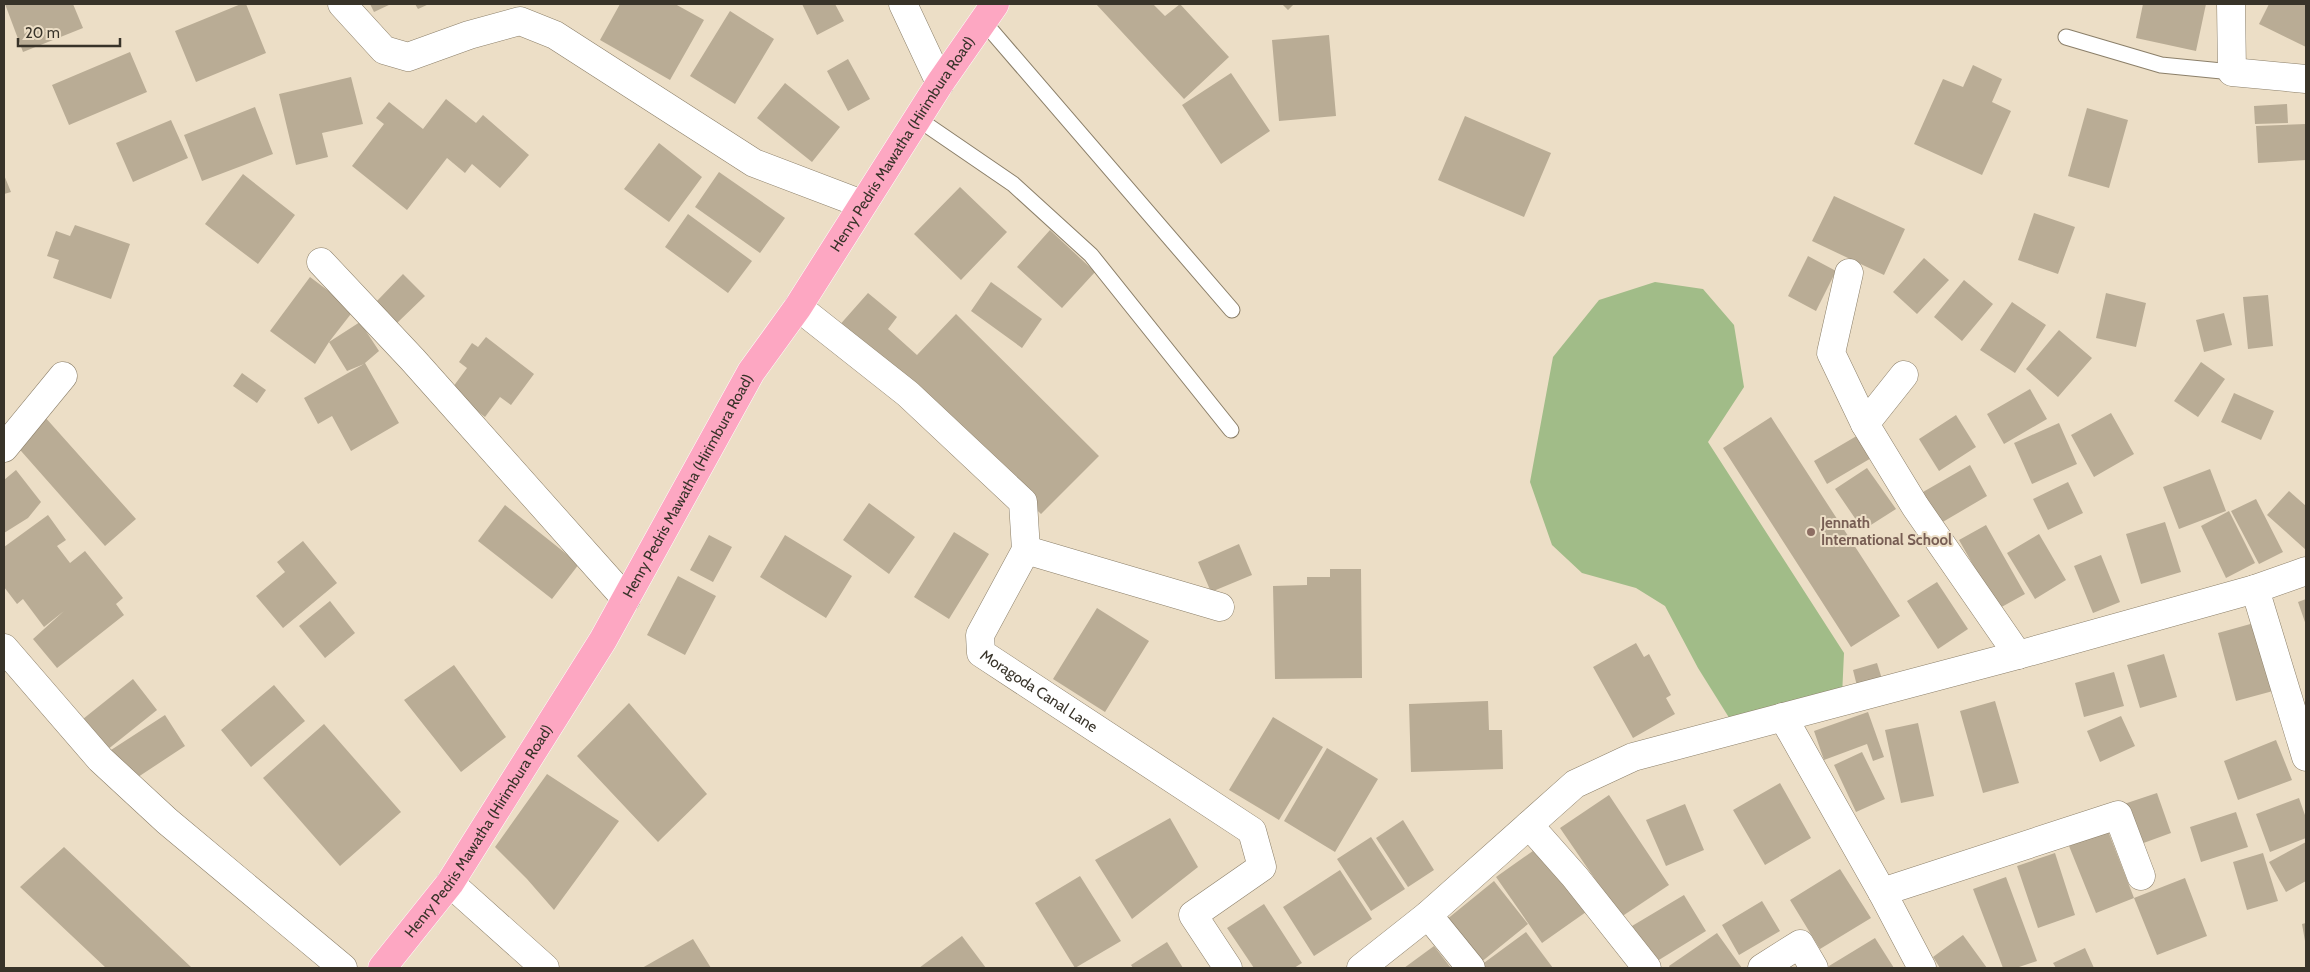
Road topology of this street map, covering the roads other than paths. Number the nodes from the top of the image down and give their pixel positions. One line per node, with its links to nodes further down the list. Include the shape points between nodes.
1 (342, 4): 10 (street, via 384,50 408,56 520,21 555,35 754,163)
2 (903, 4): 8 (street)
3 (2231, 4): 6 (street)
4 (989, 12): 8 (main road, Henry Pedris Mawatha (Hirimbura Road)); 14 (lane)
5 (2066, 37): 6 (lane, via 2161,65)
6 (2232, 72): 7 (street)
7 (2306, 79)
8 (940, 83): 9 (main road, Henry Pedris Mawatha (Hirimbura Road))
9 (918, 119): 10 (main road, Henry Pedris Mawatha (Hirimbura Road)); 18 (lane, via 1012,184 1091,254)
10 (862, 204): 13 (main road, Henry Pedris Mawatha (Hirimbura Road))
11 (320, 262): 23 (street, via 413,360)
12 (1849, 273): 17 (street, via 1831,352)
13 (798, 308): 20 (street, via 908,394 1024,502); 23 (main road, Henry Pedris Mawatha (Hirimbura Road), via 751,372)
14 (1232, 310)
15 (1904, 375): 17 (street)
16 (63, 376): 19 (street)
17 (1865, 424): 26 (street, via 1915,506)
18 (1231, 430)
19 (4, 448)
20 (1026, 550): 24 (street); 37 (street, Moragoda Canal Lane, via 980,635 982,653 1252,831 1262,867 1193,915)
21 (2306, 571): 22 (street)
22 (2255, 589): 26 (street); 28 (street)
23 (626, 599): 31 (main road, Henry Pedris Mawatha (Hirimbura Road))
24 (1220, 607)
25 (4, 648): 34 (street, via 100,759 167,821)
26 (2018, 655): 27 (street)
27 (1782, 717): 29 (street, via 1633,757 1575,784); 32 (street)
28 (2306, 757)
29 (1528, 825): 33 (street); 40 (street, via 1575,877)
30 (2141, 876): 32 (street, via 2118,815)
31 (450, 883): 35 (main road, Henry Pedris Mawatha (Hirimbura Road)); 36 (street)
32 (1882, 892): 43 (street)
33 (1428, 914): 38 (street); 39 (street)
34 (342, 968)
35 (382, 968)
36 (545, 968)
37 (1228, 968)
38 (1361, 968)
39 (1471, 968)
40 (1647, 968)
41 (1762, 968): 42 (street, via 1800,944)
42 (1814, 968)
43 (1922, 968)

